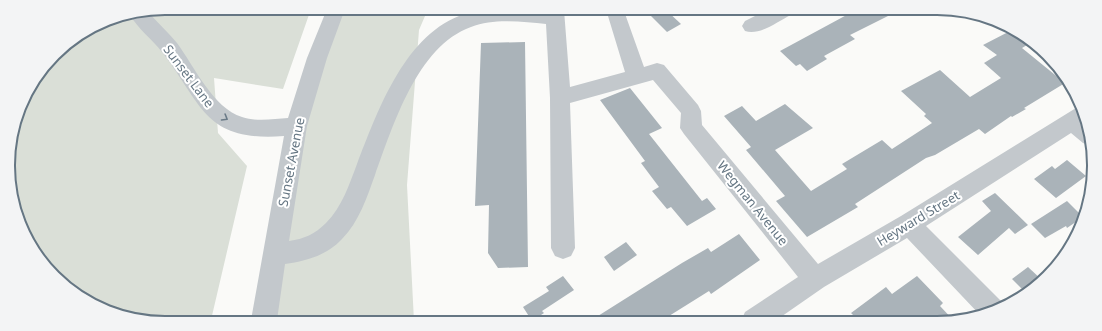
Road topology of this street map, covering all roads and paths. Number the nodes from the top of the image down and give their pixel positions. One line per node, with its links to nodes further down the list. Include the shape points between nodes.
1 (334, 15): 11 (street, Sunset Avenue)
2 (511, 15): 14 (street, via 482,17 456,24 438,36 417,58 387,115 346,219 331,236 315,246)
3 (555, 15): 9 (street)
4 (774, 15): 7 (street)
5 (617, 16): 8 (street)
6 (141, 17): 11 (street, Sunset Lane, one-way to 11, via 168,47 211,108 222,118 237,125 254,128)
7 (752, 26)
8 (637, 77): 9 (street); 15 (street, Wegman Avenue, via 657,71 691,111 691,128)
9 (560, 98): 13 (street)
10 (1077, 118): 12 (street, Heyward Street)
11 (296, 126): 14 (street, Sunset Avenue)
12 (909, 224): 15 (street, Heyward Street); 16 (street)
13 (563, 248)
14 (274, 254): 17 (street, Sunset Avenue)
15 (815, 278): 18 (street, Heyward Street)
16 (989, 307)
17 (265, 316)
18 (761, 316)

